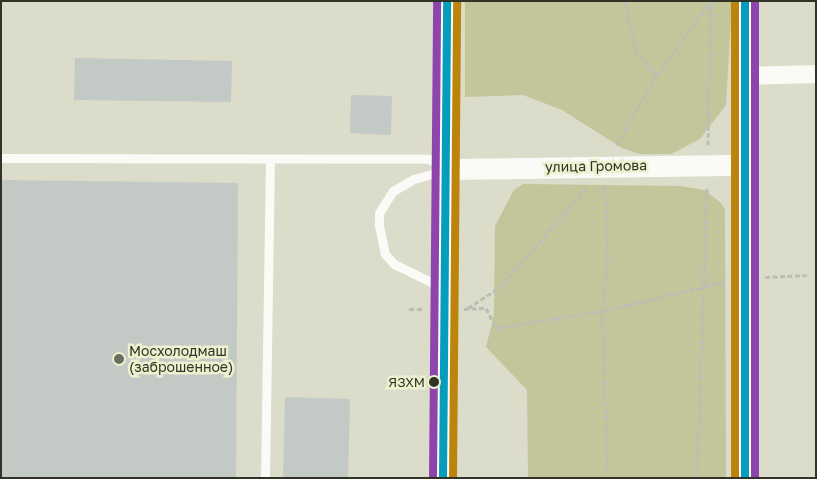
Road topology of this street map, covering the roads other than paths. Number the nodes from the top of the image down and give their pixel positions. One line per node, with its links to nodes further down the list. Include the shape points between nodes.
1 (447, 1): 8 (street)
2 (744, 1): 4 (street)
3 (816, 74): 4 (street)
4 (744, 76): 7 (street)
5 (1, 158): 6 (lane)
6 (270, 160): 8 (lane, via 429,160); 10 (lane)
7 (744, 165): 8 (street, улица Громова); 12 (street)
8 (447, 169): 9 (street); 9 (lane, via 414,179 393,191 379,213 384,254 394,264 433,283)
9 (444, 304): 11 (street)
10 (265, 478)
11 (443, 478)
12 (745, 478)

